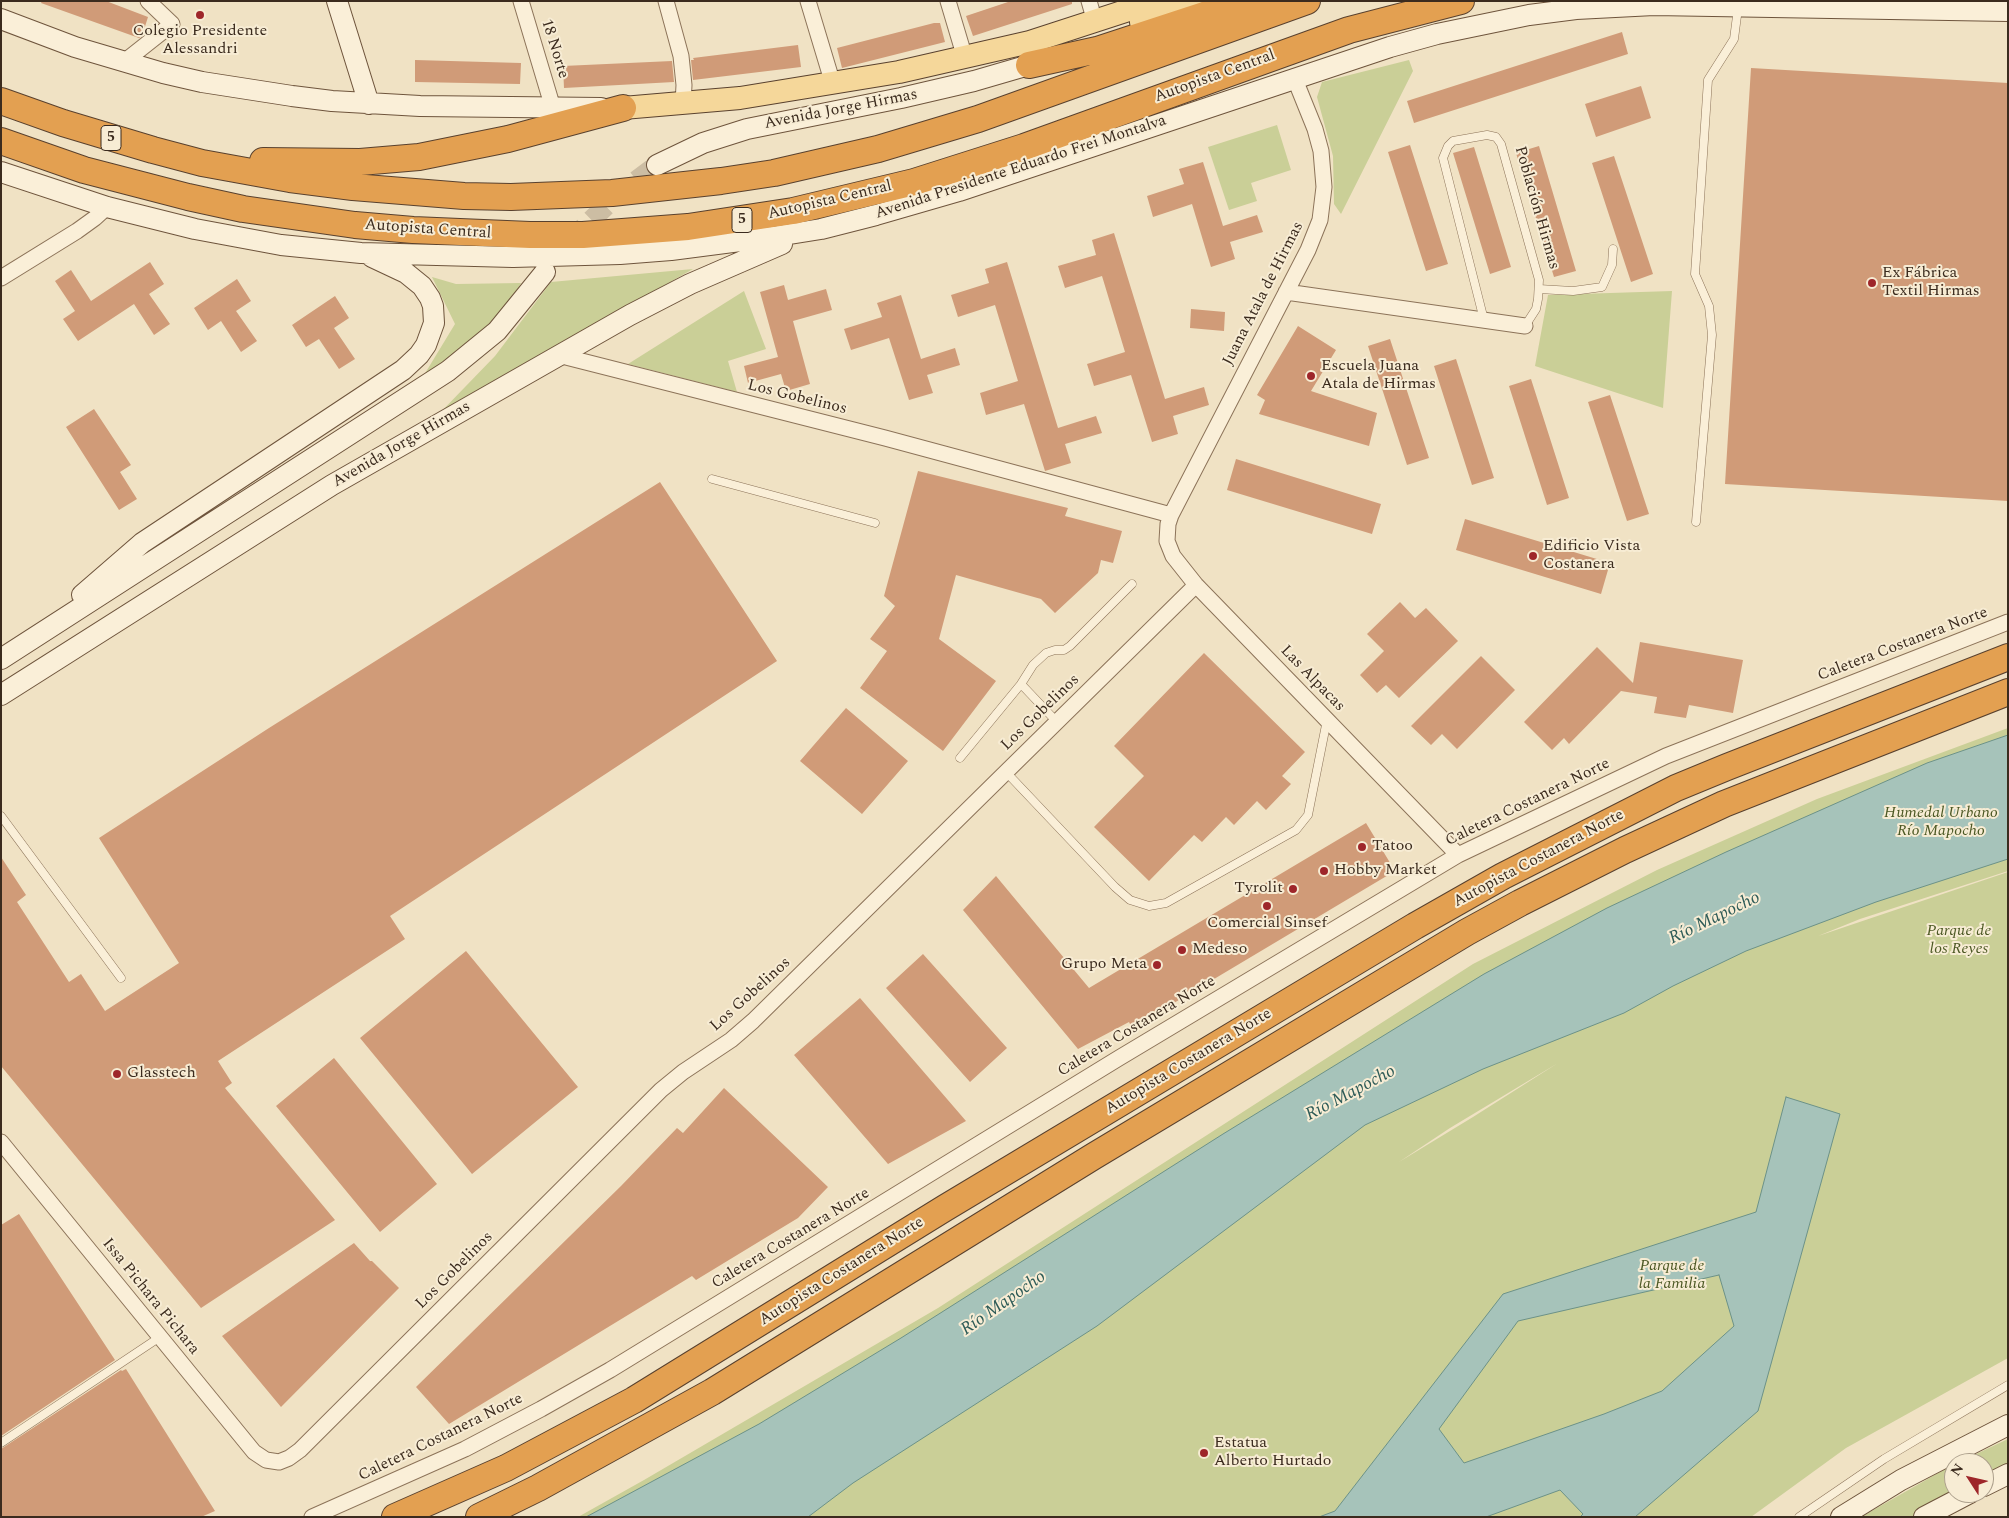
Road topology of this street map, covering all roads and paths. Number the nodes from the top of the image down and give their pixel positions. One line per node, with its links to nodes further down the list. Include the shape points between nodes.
1 (148, 1): 17 (street, via 172,24)
2 (337, 1): 22 (main road)
3 (521, 1): 24 (street, 18 Norte)
4 (666, 1): 23 (street, via 681,56)
5 (808, 1): 20 (street)
6 (948, 1): 16 (street)
7 (1156, 1): 14 (main road)
8 (1196, 1): 18 (main road)
9 (1263, 1): 18 (highway, via 1204,14 1097,50)
10 (1307, 1): 27 (highway, 5, via 929,135 826,162 721,181 594,194 464,196 329,184)
11 (1461, 1): 26 (highway, Autopista Central / 5, via 1349,30 1024,147 914,182 808,208 688,227 583,235 530,235 355,225 242,209 188,197 84,170)
12 (1738, 5): 13 (main road, Avenida Presidente Eduardo Frei Montalva); 19 (main road, Avenida Presidente Eduardo Frei Montalva, via 1624,6 1529,15 1437,34); 43 (lane, via 1734,39 1708,80 1695,274 1709,306 1712,335)
13 (2008, 11)
14 (1092, 12): 16 (main road, via 1030,42)
15 (1, 19): 17 (main road)
16 (965, 58): 20 (main road)
17 (124, 62): 22 (main road, via 202,82)
18 (1029, 65): 28 (main road, Avenida Jorge Hirmas, via 919,94 747,129 703,143)
19 (1294, 77): 31 (main road, Avenida Presidente Eduardo Frei Montalva, via 959,191); 37 (street, Juana Atala de Hirmas, via 1321,151 1324,187 1315,235)
20 (833, 84): 23 (main road)
21 (1, 101): 27 (highway, 5, via 105,136)
22 (369, 104): 24 (main road)
23 (683, 104): 25 (main road)
24 (553, 108): 25 (main road)
25 (623, 108): 27 (highway, via 508,139 419,157 360,162)
26 (1, 142)
27 (202, 162)
28 (657, 166)
29 (1, 172): 30 (main road, Avenida Presidente Eduardo Frei Montalva)
30 (107, 206): 33 (main road, Avenida Presidente Eduardo Frei Montalva, via 238,238); 35 (street, via 77,231)
31 (821, 228): 33 (main road, Avenida Presidente Eduardo Frei Montalva, via 721,244 620,254 513,257); 40 (main road, Avenida Jorge Hirmas, via 690,284)
32 (1613, 249): 36 (lane, via 1612,266 1602,288)
33 (361, 253): 48 (main road, via 406,273 422,286 430,298 434,323 419,355 404,370 142,543)
34 (545, 272): 48 (main road, Avenida Jorge Hirmas, via 497,331 448,371)
35 (1, 278)
36 (1539, 289): 38 (lane, Población Hirmas, via 1499,140 1487,135 1453,141 1444,152 1443,165); 39 (lane, Población Hirmas, via 1536,309)
37 (1286, 292): 38 (street, Población Hirmas); 42 (street, Juana Atala de Hirmas)
38 (1484, 320): 39 (street, Población Hirmas)
39 (1525, 326)
40 (558, 355): 42 (street, Los Gobelinos); 53 (main road, Avenida Jorge Hirmas, via 332,485)
41 (712, 479): 44 (lane)
42 (1171, 515): 46 (street, Las Alpacas, via 1167,532 1170,549)
43 (1696, 522)
44 (875, 523)
45 (1132, 584): 51 (lane, via 1070,646 1046,653 1033,664)
46 (1196, 585): 54 (street, Las Alpacas); 55 (street, Los Gobelinos)
47 (2008, 622): 59 (street, Caletera Costanera Norte, via 1666,756)
48 (31, 640): 50 (main road, Avenida Jorge Hirmas)
49 (2008, 657): 71 (highway, Autopista Costanera Norte, via 1676,788 1503,876 971,1192 634,1400 506,1468)
50 (1, 659)
51 (1021, 684): 55 (lane); 56 (lane)
52 (2008, 692): 72 (highway, Autopista Costanera Norte, via 1724,804 1520,903 1094,1156 712,1392)
53 (1, 695)
54 (1327, 719): 57 (lane, via 1308,815 1296,830 1166,903 1148,906 1130,900 1115,887); 59 (street, Las Alpacas)
55 (1057, 722): 57 (street, Los Gobelinos)
56 (960, 758)
57 (1006, 772): 66 (street, Los Gobelinos, via 753,1021 661,1090 300,1450)
58 (1, 816): 60 (lane)
59 (1458, 855): 70 (street, Caletera Costanera Norte, via 610,1370 465,1449)
60 (121, 978)
61 (1, 1142): 62 (street, Issa Pichara Pichara)
62 (160, 1337): 65 (lane); 66 (street, Issa Pichara Pichara, via 254,1452 266,1460)
63 (2008, 1385): 73 (lane, via 1884,1459)
64 (2008, 1425): 74 (main road, via 1901,1480)
65 (1, 1443)
66 (279, 1462)
67 (2008, 1474): 68 (main road)
68 (1994, 1481)
69 (1951, 1503): 75 (main road)
70 (312, 1517)
71 (395, 1517)
72 (479, 1517)
73 (1800, 1517)
74 (1841, 1517)
75 (1924, 1517)

